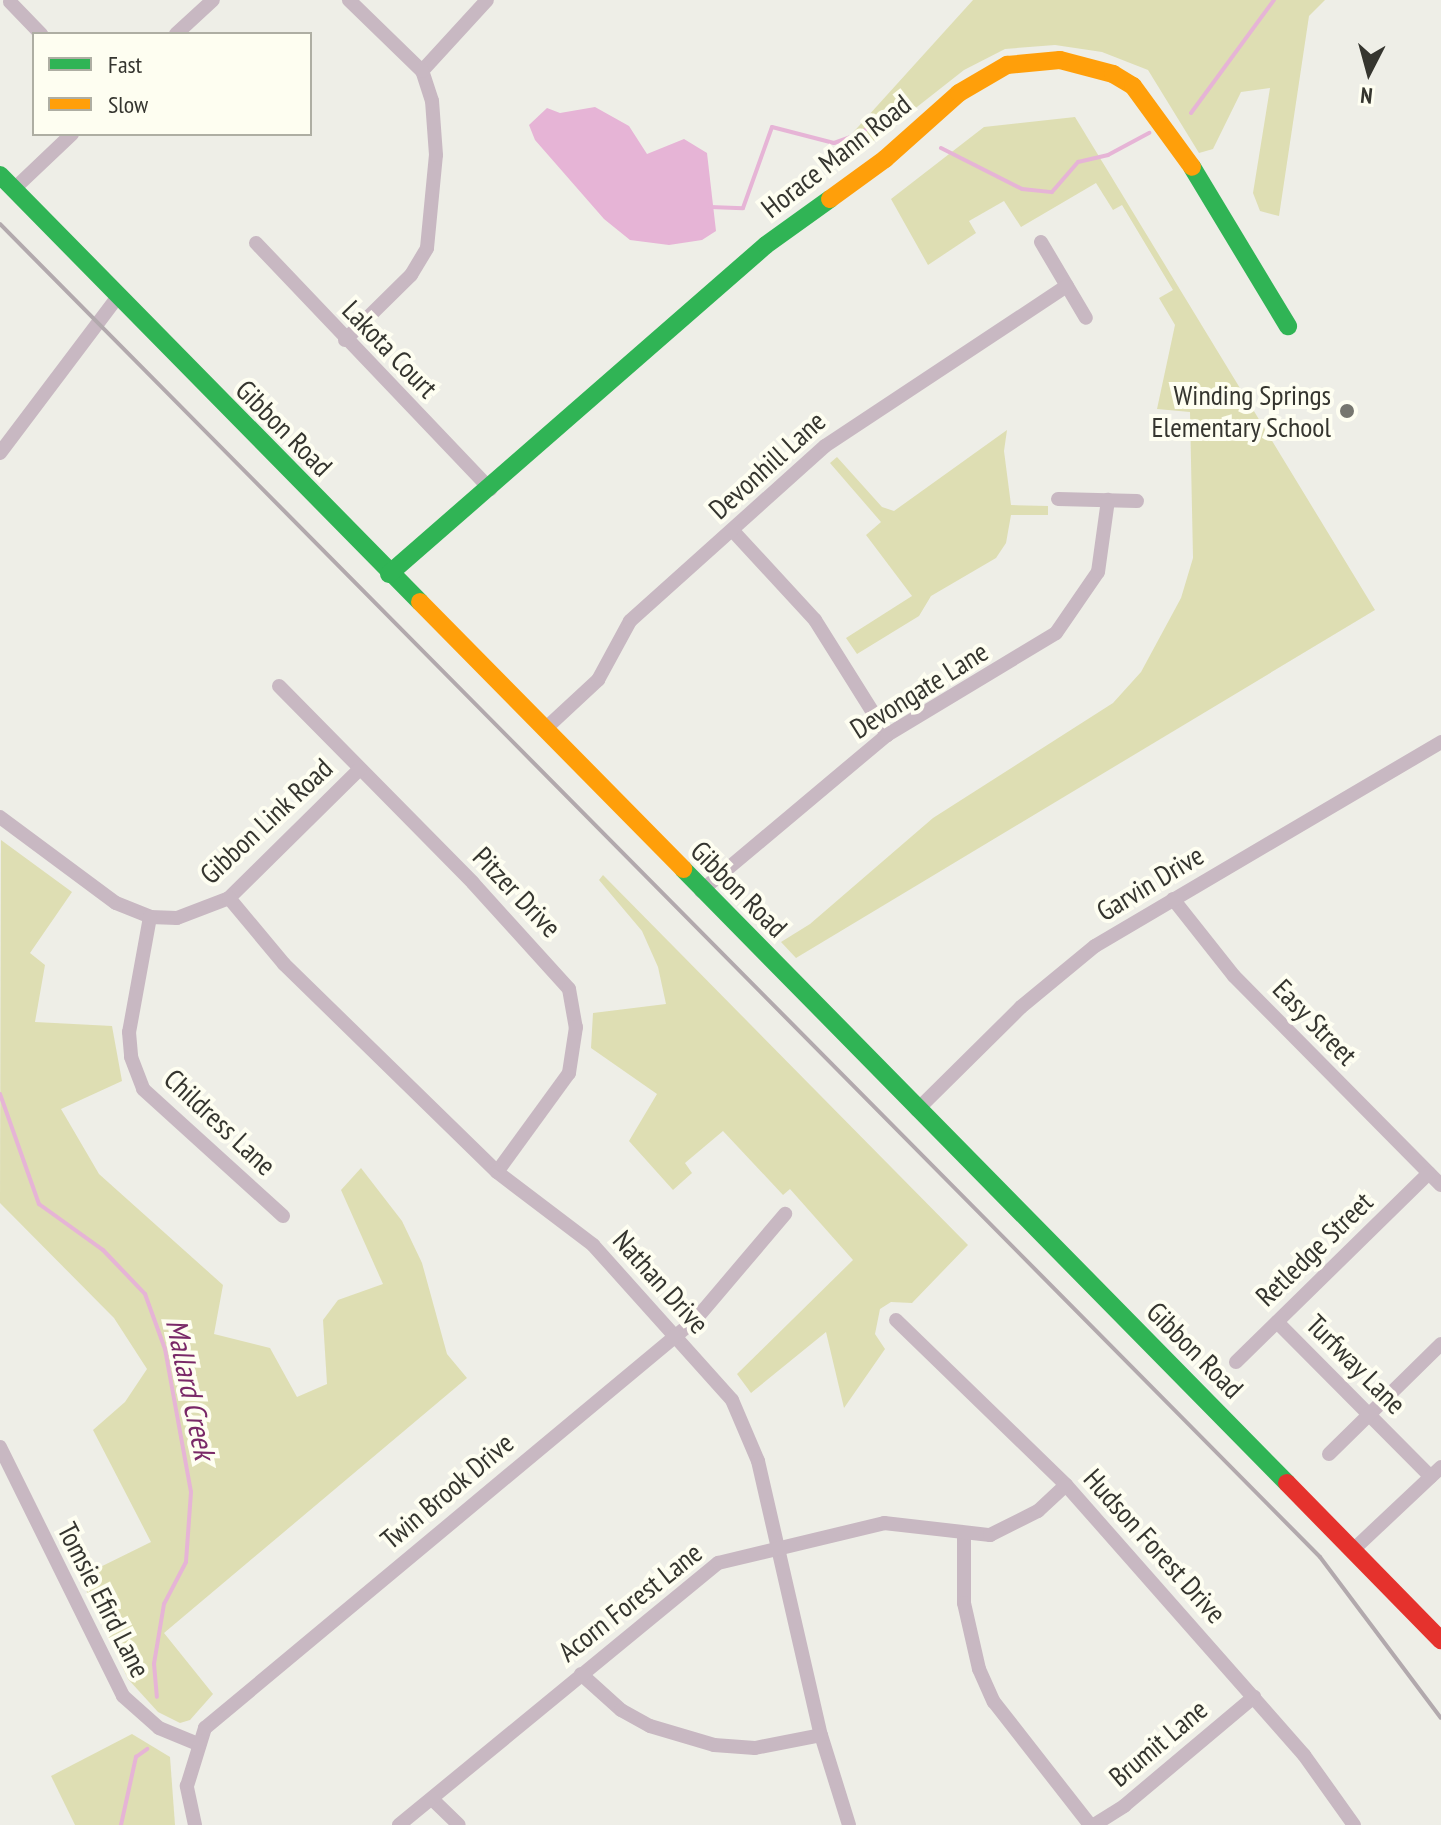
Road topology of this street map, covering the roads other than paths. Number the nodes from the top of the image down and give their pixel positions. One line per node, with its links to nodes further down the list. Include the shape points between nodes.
1 (213, 0): 6 (street)
2 (349, 0): 7 (street)
3 (487, 0): 7 (street)
4 (10, 2): 5 (street)
5 (39, 32)
6 (178, 32)
7 (422, 71): 17 (street, via 436,128 427,248 411,275)
8 (70, 136): 10 (street)
9 (0, 175): 10 (main road, Gibbon Road)
10 (14, 189): 14 (main road, Gibbon Road)
11 (1041, 242): 13 (street)
12 (256, 243): 17 (street, Lakota Court)
13 (1067, 286): 15 (street); 23 (street, Devonhill Lane, via 846,429)
14 (116, 299): 18 (street); 24 (main road, Gibbon Road)
15 (1086, 318)
16 (1288, 326): 19 (main road, Horace Mann Road, via 1149,102 1113,74 1060,60 1032,59 981,77 885,159 766,245)
17 (345, 340): 19 (street, Lakota Court)
18 (0, 453)
19 (490, 489): 24 (main road, Horace Mann Road)
20 (1058, 499): 21 (street)
21 (1108, 500): 22 (street); 27 (street, Devongate Lane, via 1098,572 1063,625 1038,647)
22 (1137, 501)
23 (733, 531): 26 (street, Devonhill Lane, via 630,621 598,680); 27 (street, via 815,620)
24 (389, 574): 26 (main road, Gibbon Road)
25 (279, 686): 29 (street, Pitzer Drive)
26 (544, 730): 31 (main road, Gibbon Road)
27 (887, 735): 31 (street, Devongate Lane)
28 (1441, 742): 33 (street, Garvin Drive)
29 (360, 769): 32 (street, Gibbon Link Road); 36 (street, Pitzer Drive, via 569,989 576,1027 569,1073)
30 (0, 817): 34 (street, Gibbon Link Road, via 116,903)
31 (701, 891): 35 (main road, Gibbon Road)
32 (229, 898): 34 (street, Gibbon Link Road, via 193,915); 36 (street, Nathan Drive, via 284,964)
33 (1173, 899): 35 (street, Garvin Drive, via 1056,975); 37 (street, Easy Street, via 1234,976)
34 (150, 917): 40 (street, Childress Lane, via 129,1032 131,1057 143,1089)
35 (917, 1110): 53 (main road, Gibbon Road)
36 (497, 1172): 43 (street, Nathan Drive, via 593,1245)
37 (1429, 1173): 38 (street, Easy Street); 42 (street, Retledge Street)
38 (1441, 1185)
39 (785, 1214): 43 (street, Twin Brook Drive, via 696,1319)
40 (283, 1216)
41 (896, 1320): 50 (street, Hudson Forest Drive)
42 (1277, 1322): 45 (street, Retledge Street); 46 (street, Turfway Lane)
43 (675, 1336): 52 (street, Nathan Drive, via 732,1400 746,1426); 58 (street, Twin Brook Drive, via 224,1710)
44 (1441, 1344): 46 (street)
45 (1236, 1362)
46 (1370, 1414): 48 (street); 49 (street, Turfway Lane)
47 (0, 1447): 58 (street, Tomsie Efird Lane, via 123,1696 159,1728)
48 (1329, 1454)
49 (1436, 1472): 53 (street)
50 (1066, 1485): 51 (street, Acorn Forest Lane, via 1016,1526 990,1535); 56 (street, Hudson Forest Drive)
51 (964, 1534): 52 (street, Acorn Forest Lane, via 884,1523); 64 (street, via 964,1603 979,1669 994,1702)
52 (779, 1546): 55 (street, Acorn Forest Lane, via 718,1563); 57 (street, Nathan Drive)
53 (1353, 1550): 54 (main road, Gibbon Road)
54 (1441, 1640)
55 (581, 1674): 57 (street, via 621,1710 650,1726 714,1745 755,1748); 59 (street, Acorn Forest Lane)
56 (1254, 1697): 64 (street, Brumit Lane, via 1124,1806); 65 (street, Hudson Forest Drive)
57 (821, 1735): 63 (street, Nathan Drive)
58 (198, 1744): 60 (street, Twin Brook Drive, via 187,1786)
59 (432, 1799): 61 (street, Acorn Forest Lane); 62 (street)
60 (195, 1825)
61 (399, 1825)
62 (459, 1825)
63 (849, 1825)
64 (1092, 1825)
65 (1354, 1825)

